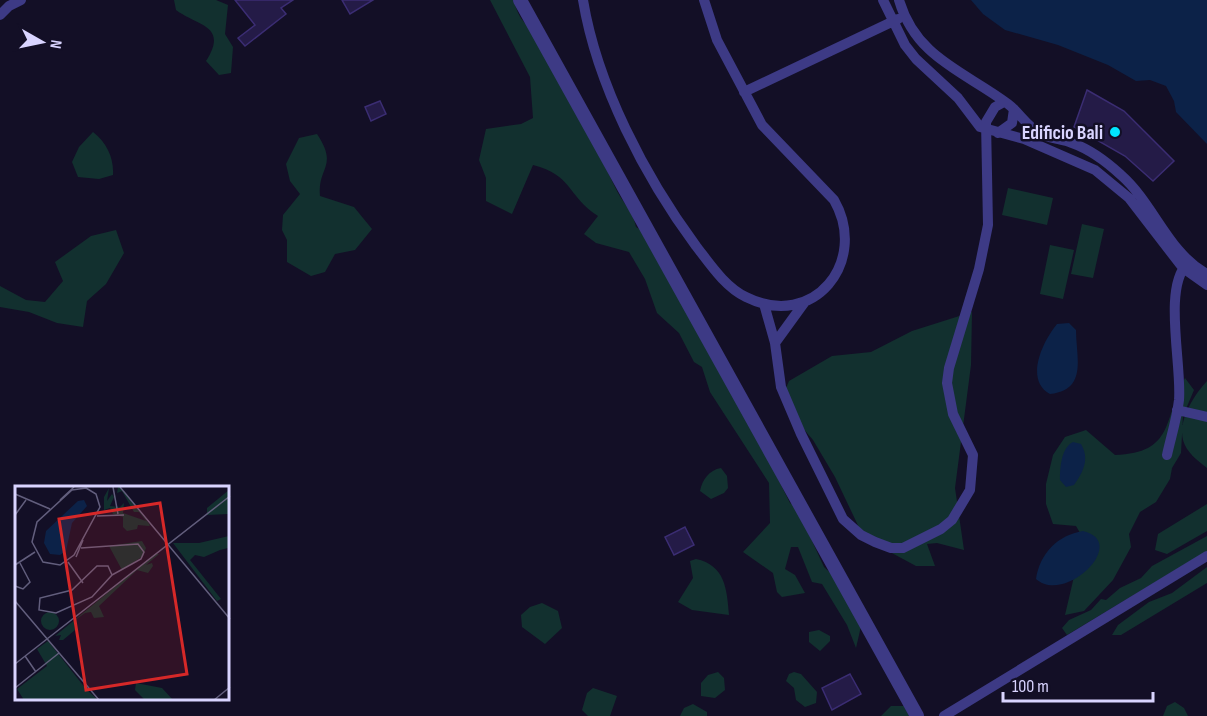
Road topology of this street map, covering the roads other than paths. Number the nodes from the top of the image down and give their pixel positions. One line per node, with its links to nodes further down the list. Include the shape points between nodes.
1 (21, 0): 7 (street)
2 (520, 0): 29 (street)
3 (583, 0): 23 (street, via 600,62 631,142 672,214 731,288)
4 (704, 0): 10 (street, via 717,40)
5 (883, 0): 9 (street)
6 (899, 0): 8 (street)
7 (0, 15)
8 (904, 16): 9 (street); 11 (street, via 942,63)
9 (892, 22): 10 (street); 13 (street, via 916,59)
10 (744, 92): 22 (street, via 762,125 841,212 845,248 838,268 828,287)
11 (1004, 102): 12 (street); 13 (street, via 991,112)
12 (1014, 109): 14 (street, via 1012,123); 15 (street, via 1041,134)
13 (985, 130): 14 (street); 24 (street, via 988,225 980,269 953,351 947,384 953,414 973,455 969,490 952,520 916,543 891,548 861,536 843,519 781,387)
14 (998, 133): 17 (street)
15 (1062, 141): 16 (street); 17 (street)
16 (1078, 146): 18 (street); 19 (street, via 1129,182)
17 (1057, 152): 18 (street)
18 (1072, 160): 19 (street, via 1095,170 1129,198)
19 (1186, 265): 20 (street); 21 (street); 25 (street, via 1174,300 1179,364)
20 (1207, 274)
21 (1207, 285)
22 (804, 303): 23 (street, via 784,307); 24 (street)
23 (764, 304): 24 (street)
24 (776, 343)
25 (1177, 410): 26 (street); 27 (street)
26 (1207, 417)
27 (1167, 454)
28 (1207, 556): 30 (street)
29 (917, 716)
30 (944, 716)

